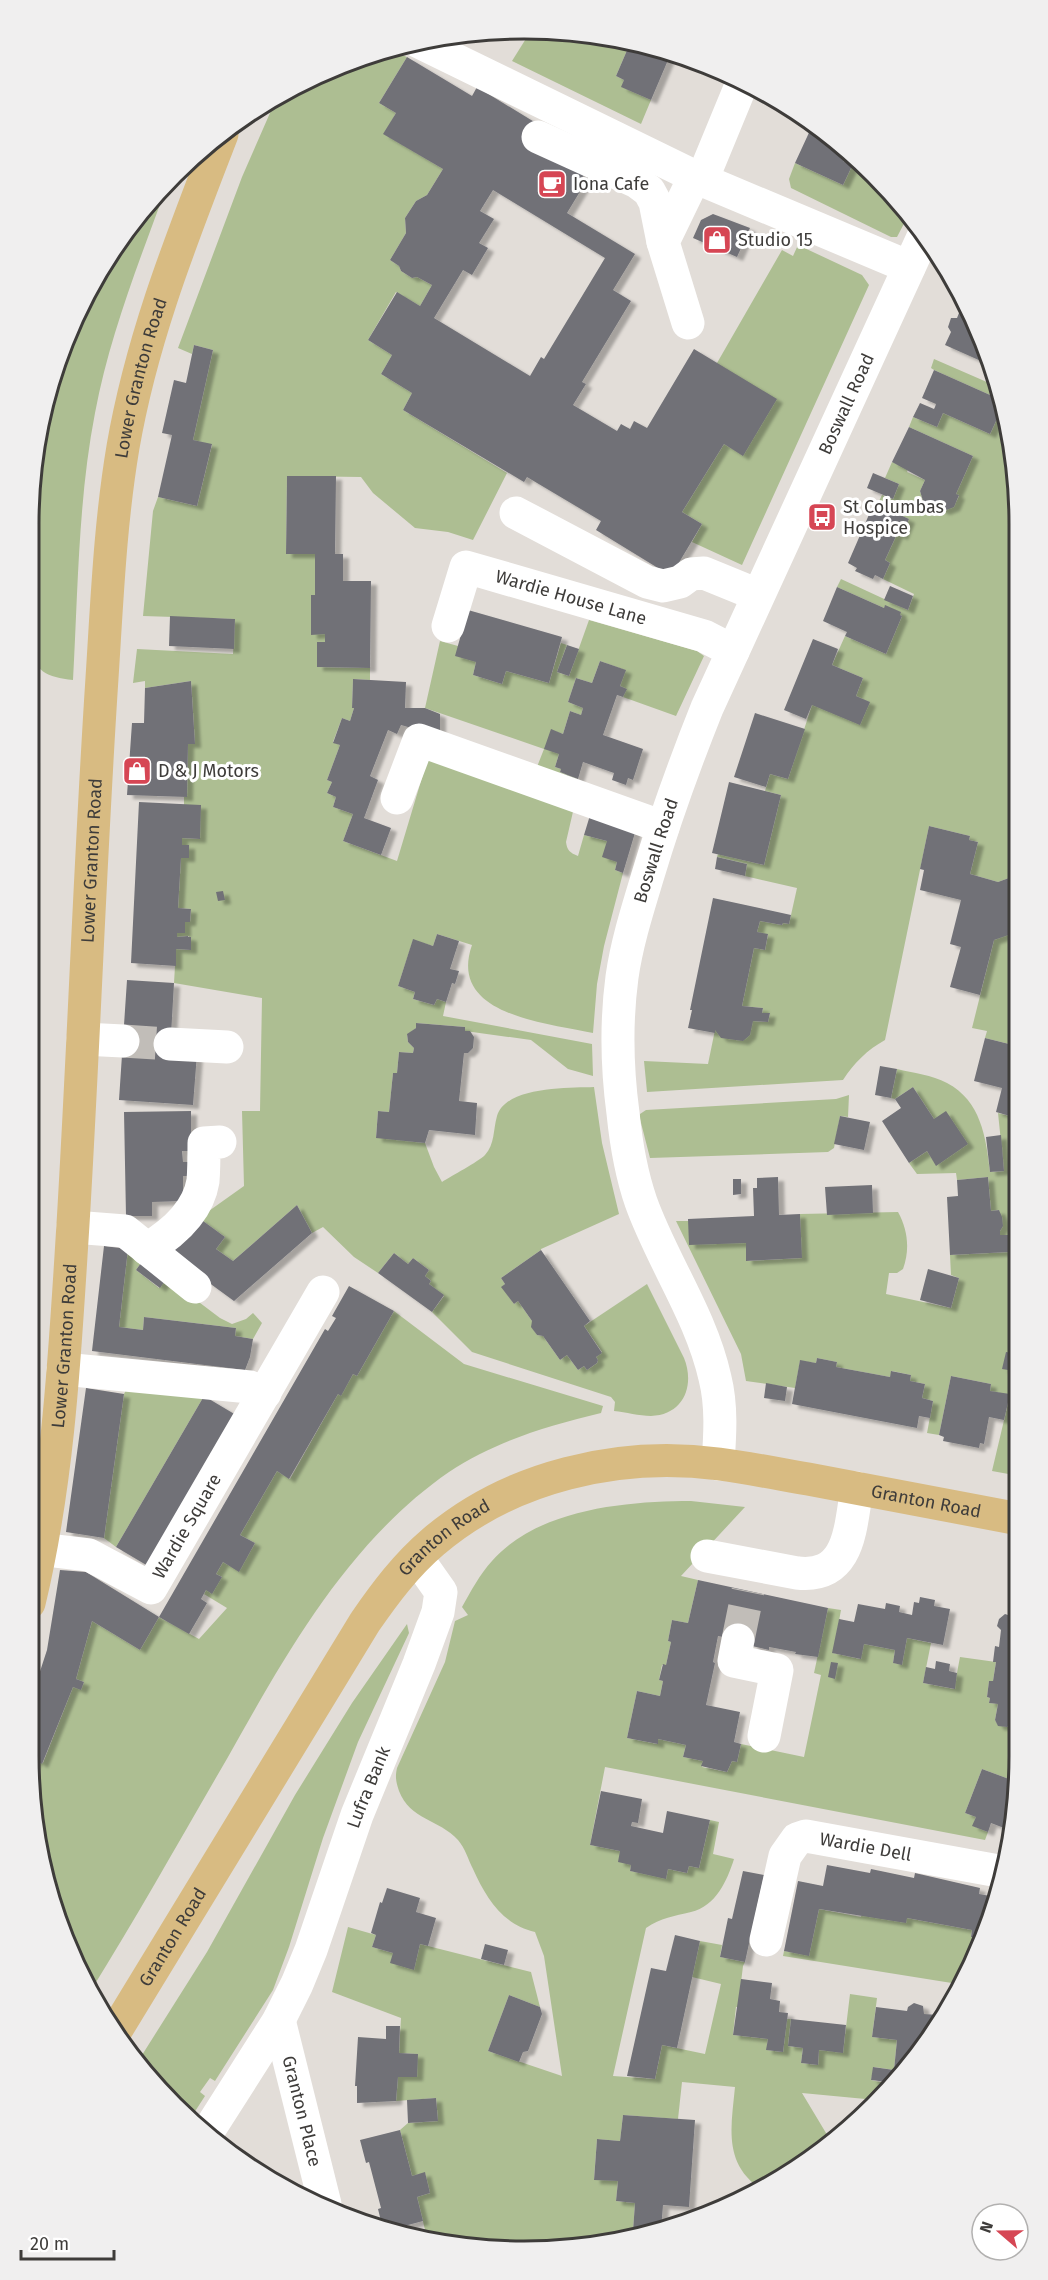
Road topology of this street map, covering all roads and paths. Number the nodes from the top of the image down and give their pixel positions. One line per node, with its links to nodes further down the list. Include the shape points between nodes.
1 (456, 45): 5 (street)
2 (739, 89): 5 (street)
3 (538, 137): 6 (street, via 649,191)
4 (216, 149): 16 (main road, Lower Granton Road, via 150,329 115,498 106,596)
5 (698, 178): 6 (street); 8 (street)
6 (663, 242): 9 (street)
7 (920, 244): 8 (street, Boswall Road)
8 (909, 267): 11 (street, Boswall Road)
9 (688, 323)
10 (516, 513): 11 (street, via 647,582 663,586 704,573)
11 (759, 595): 13 (street, Boswall Road)
12 (448, 626): 13 (street, Wardie House Lane, via 466,567 704,636)
13 (733, 651): 15 (street, Boswall Road, via 685,762)
14 (397, 798): 15 (street, via 419,740)
15 (663, 827): 27 (street, Boswall Road, via 622,976 618,1029 621,1098 632,1172 641,1202 716,1378 720,1403)
16 (82, 1039): 17 (street); 21 (main road, Lower Granton Road)
17 (123, 1041)
18 (170, 1044): 19 (street)
19 (227, 1047)
20 (220, 1142): 22 (street, via 204,1143 203,1183 192,1208 177,1228)
21 (73, 1227): 22 (street, via 125,1231); 25 (main road, Lower Granton Road)
22 (147, 1249): 23 (street)
23 (195, 1287)
24 (323, 1292): 26 (street, Wardie Square)
25 (63, 1369): 26 (street, via 250,1387); 30 (main road, Lower Granton Road)
26 (265, 1393): 30 (street, Wardie Square, via 151,1588 89,1555)
27 (718, 1464): 28 (main road, Granton Road); 32 (main road, Granton Road, via 623,1463 544,1480 513,1491 476,1512 446,1531)
28 (857, 1488): 29 (main road, Granton Road); 31 (street, via 847,1546 821,1572 751,1577)
29 (1009, 1517)
30 (39, 1549)
31 (707, 1556)
32 (417, 1558): 37 (street, Lufra Bank, via 441,1592 438,1612 342,1856 311,1950); 38 (main road, Granton Road, via 386,1592 355,1637)
33 (738, 1640): 34 (street, via 734,1661 777,1670)
34 (764, 1736)
35 (995, 1870): 36 (street, Wardie Dell, via 806,1836 797,1839 785,1856)
36 (766, 1941)
37 (279, 2020): 39 (street, Lufra Bank); 40 (street, Granton Place)
38 (120, 2024)
39 (211, 2127)
40 (323, 2197)

